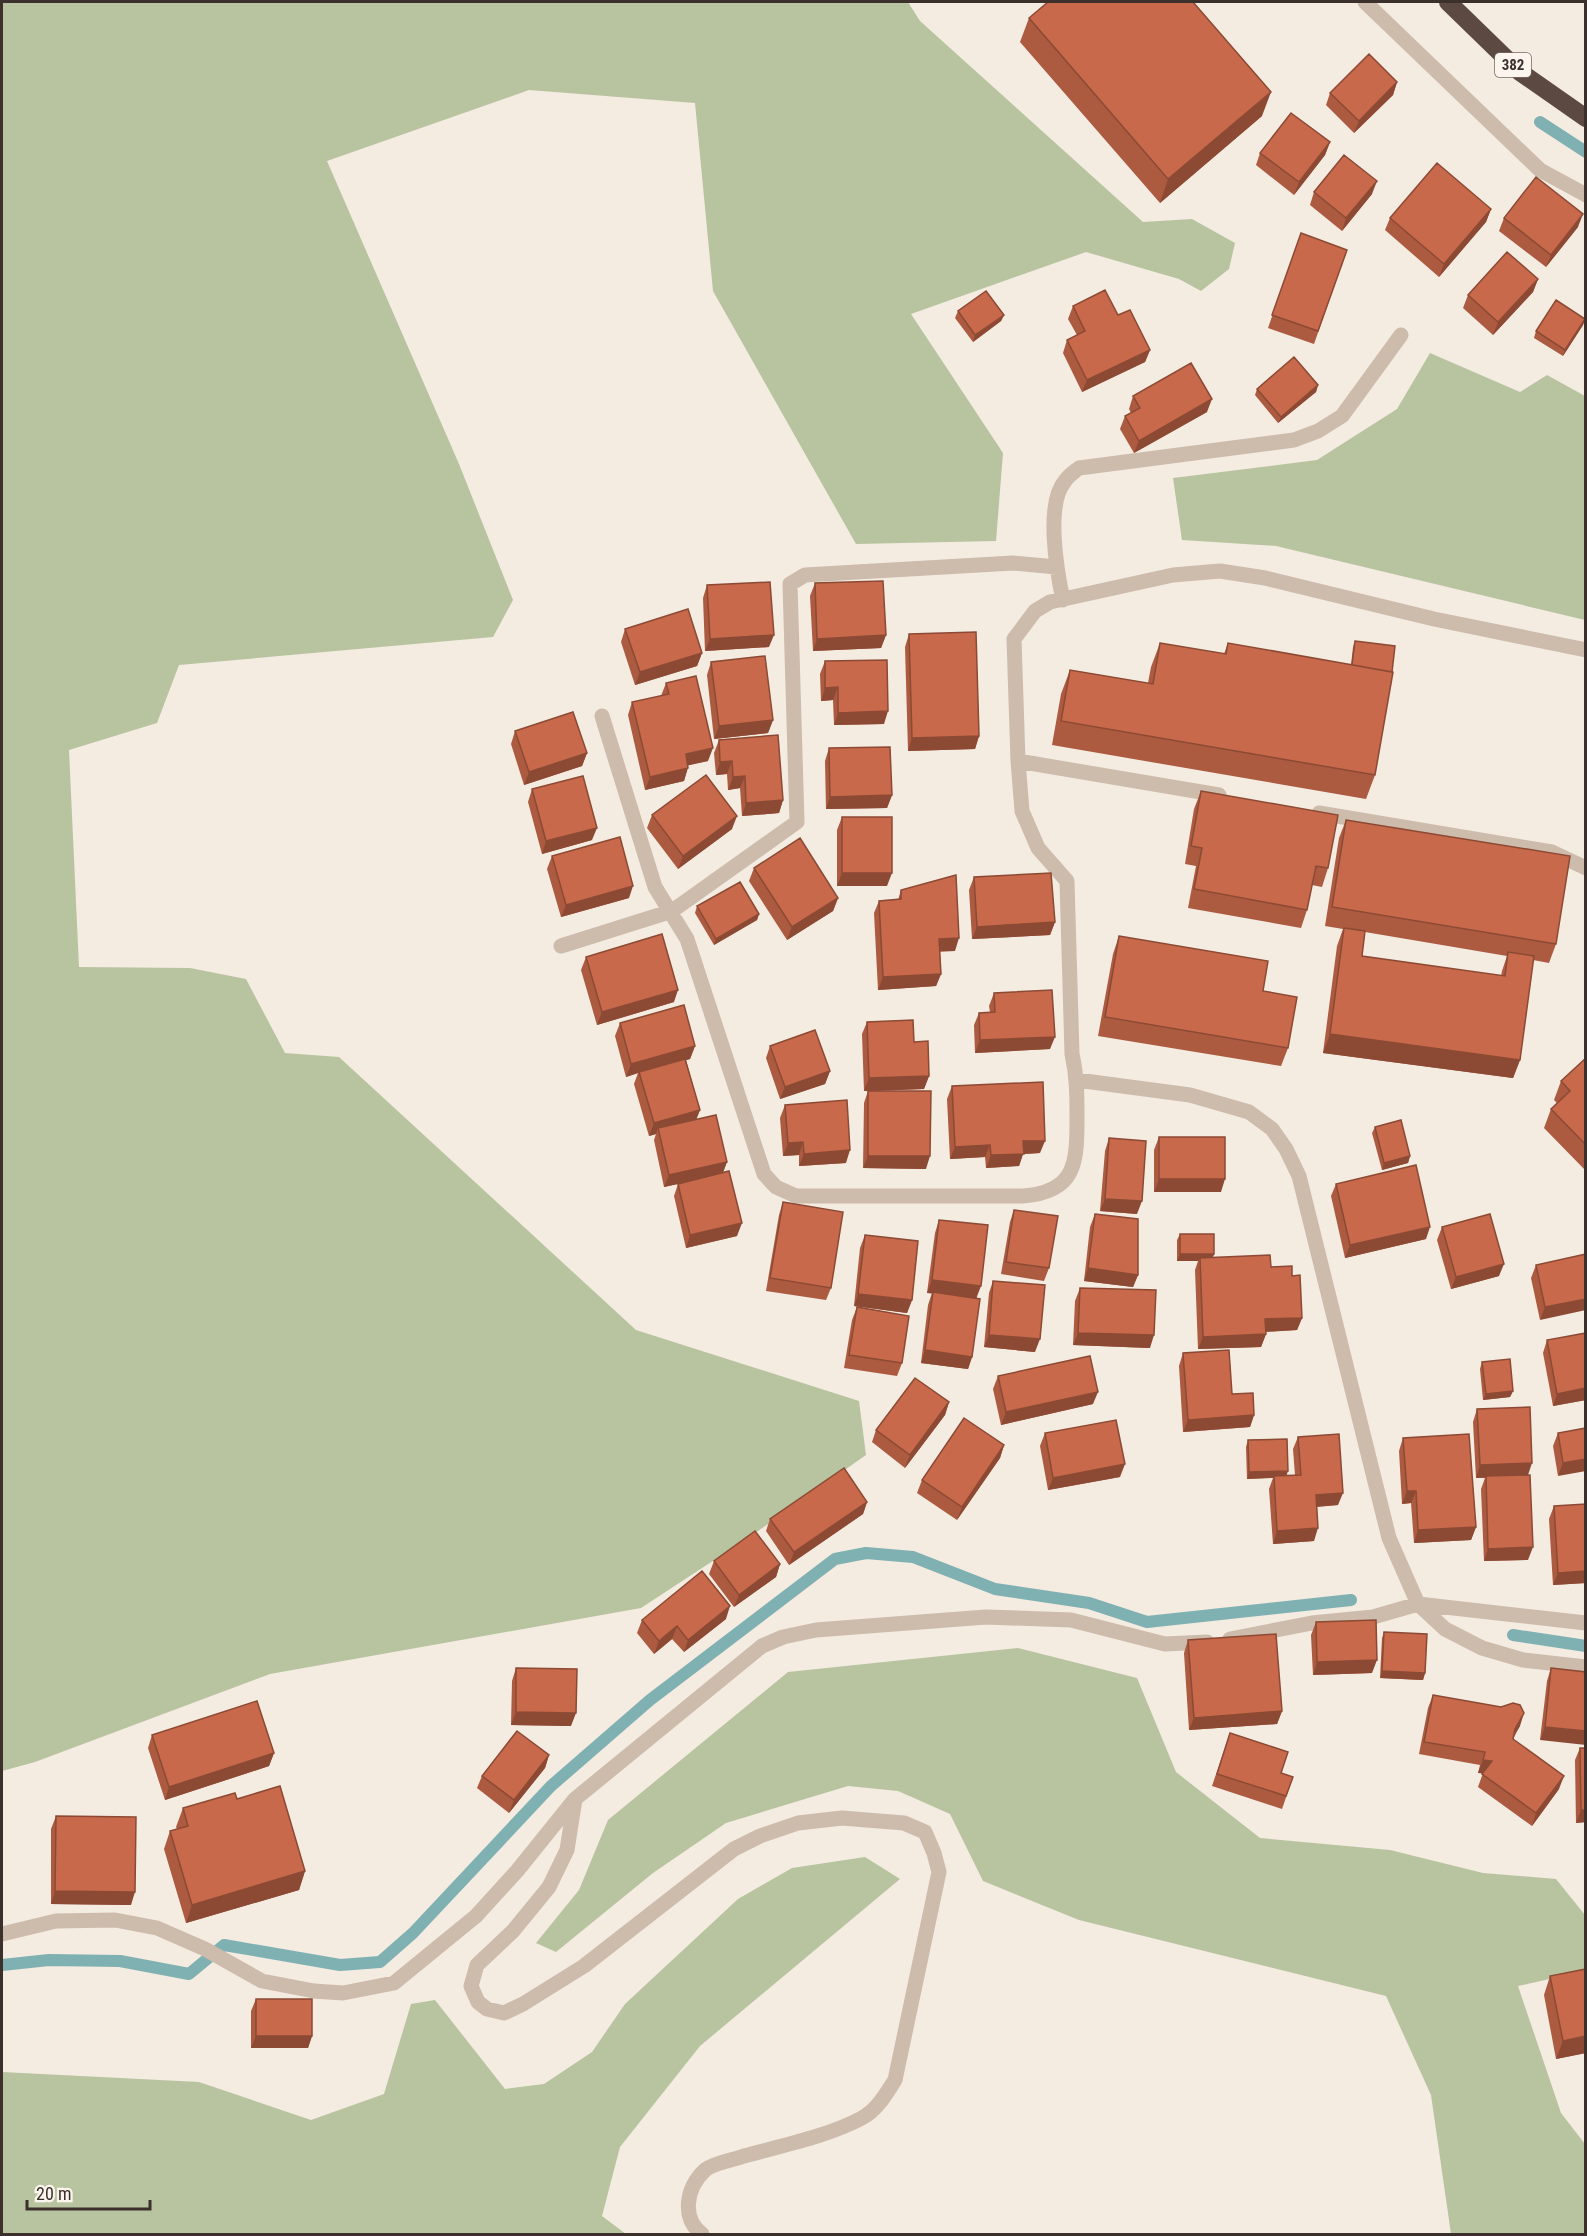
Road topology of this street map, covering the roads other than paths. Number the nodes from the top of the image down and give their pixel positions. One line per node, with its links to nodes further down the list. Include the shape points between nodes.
1 (1365, 2): 4 (street, via 1540,170)
2 (1449, 2): 3 (highway, 382, via 1520,72)
3 (1586, 118)
4 (1586, 195)
5 (1401, 335): 6 (street, via 1342,416 1318,431 1294,440 1078,468 1063,482 1055,505)
6 (1056, 567): 7 (street); 14 (street, via 1013,563 816,574 805,575 790,584 797,822)
7 (1063, 600): 8 (street, via 1173,575 1220,572 1265,578 1434,619); 10 (street, via 1035,611 1014,639)
8 (1586, 650)
9 (602, 716): 14 (street, via 655,887)
10 (1018, 761): 11 (street); 16 (street, via 1022,812 1038,848 1067,881 1072,1054)
11 (1238, 799)
12 (1308, 811): 13 (street, via 1552,852)
13 (1586, 868)
14 (672, 911): 15 (street); 16 (street, via 687,939 764,1174 776,1187 796,1196 1041,1194 1067,1177 1077,1157)
15 (561, 946)
16 (1077, 1080): 17 (street, via 1190,1095 1249,1112 1272,1129 1286,1149 1299,1176 1389,1538)
17 (1418, 1604): 18 (street); 19 (street, via 1445,1629 1482,1648 1523,1660); 20 (street, via 1373,1617 1312,1623 1224,1641 1166,1644 1071,1620 986,1617 816,1630 783,1637 762,1646)
18 (1586, 1623)
19 (1586, 1667)
20 (575, 1799): 21 (street, via 476,1916 394,1983 370,1989 343,1993 314,1991 262,1980 157,1928 115,1920 56,1921); 22 (street, via 567,1850 549,1887 513,1931 477,1965 471,1986 478,2002 487,2009 504,2013 522,2004 584,1966 734,1849 788,1826 842,1818 904,1823 925,1832 934,1853 939,1872 895,2080 873,2109 843,2127 706,2169 690,2191 688,2208 693,2227)
21 (2, 1934)
22 (702, 2235)

